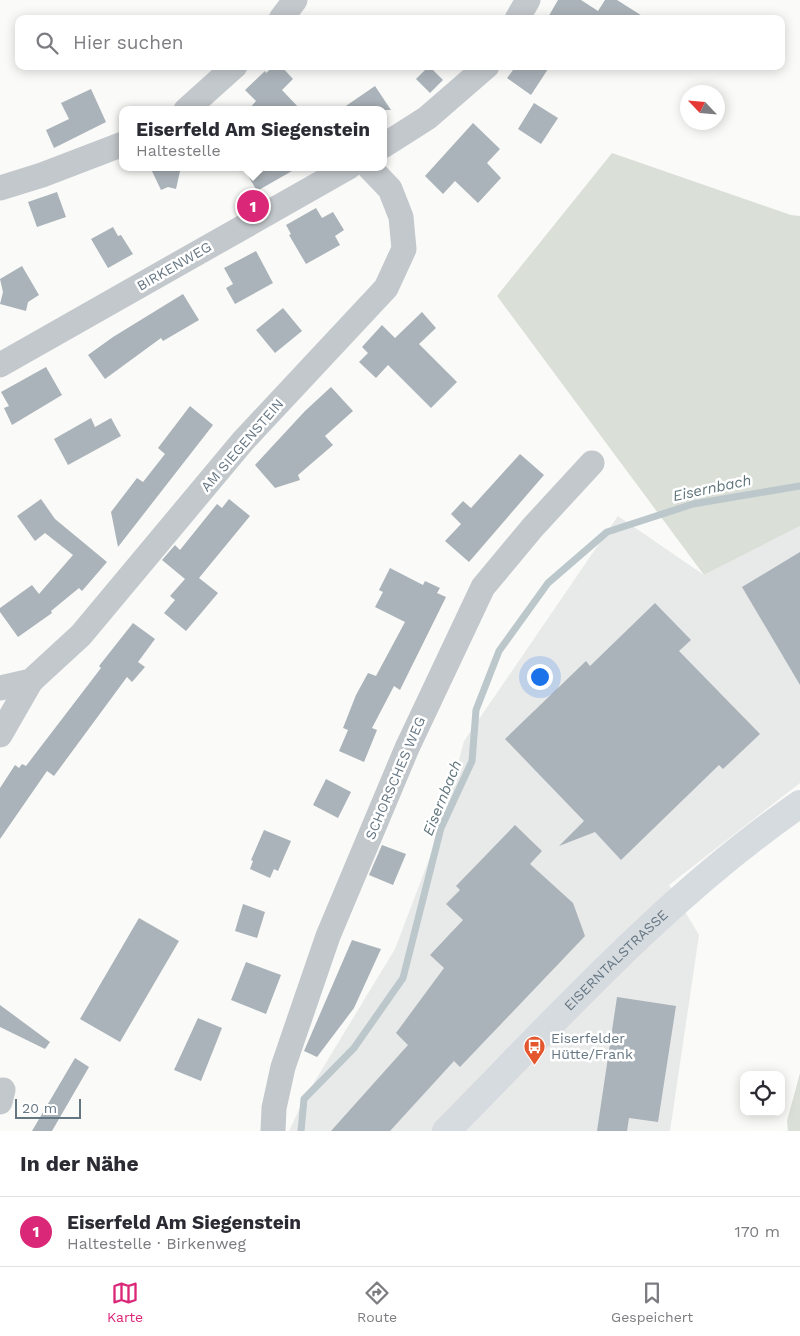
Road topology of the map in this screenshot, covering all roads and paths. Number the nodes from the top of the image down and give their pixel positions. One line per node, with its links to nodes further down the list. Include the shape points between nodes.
1 (295, 0): 3 (street)
2 (528, 0): 4 (street)
3 (284, 15)
4 (519, 15)
5 (231, 70): 7 (street)
6 (482, 70): 8 (street, via 427,118)
7 (190, 106)
8 (387, 143)
9 (119, 146): 12 (street)
10 (342, 171): 13 (street, BIRKENWEG)
11 (373, 171): 15 (street, AM SIEGENSTEIN, via 390,189 401,217 404,249 386,288 243,441 81,635)
12 (0, 188)
13 (0, 366)
14 (592, 462): 19 (street, SCHORSCHES WEG, via 533,526 483,588 406,748 328,936 283,1067 274,1108)
15 (31, 680): 16 (street, AM SIEGENSTEIN); 17 (street)
16 (0, 688)
17 (0, 735)
18 (800, 804): 20 (main road, EISERNTALSTRASSE, via 703,878 641,935)
19 (273, 1131)
20 (446, 1131)

